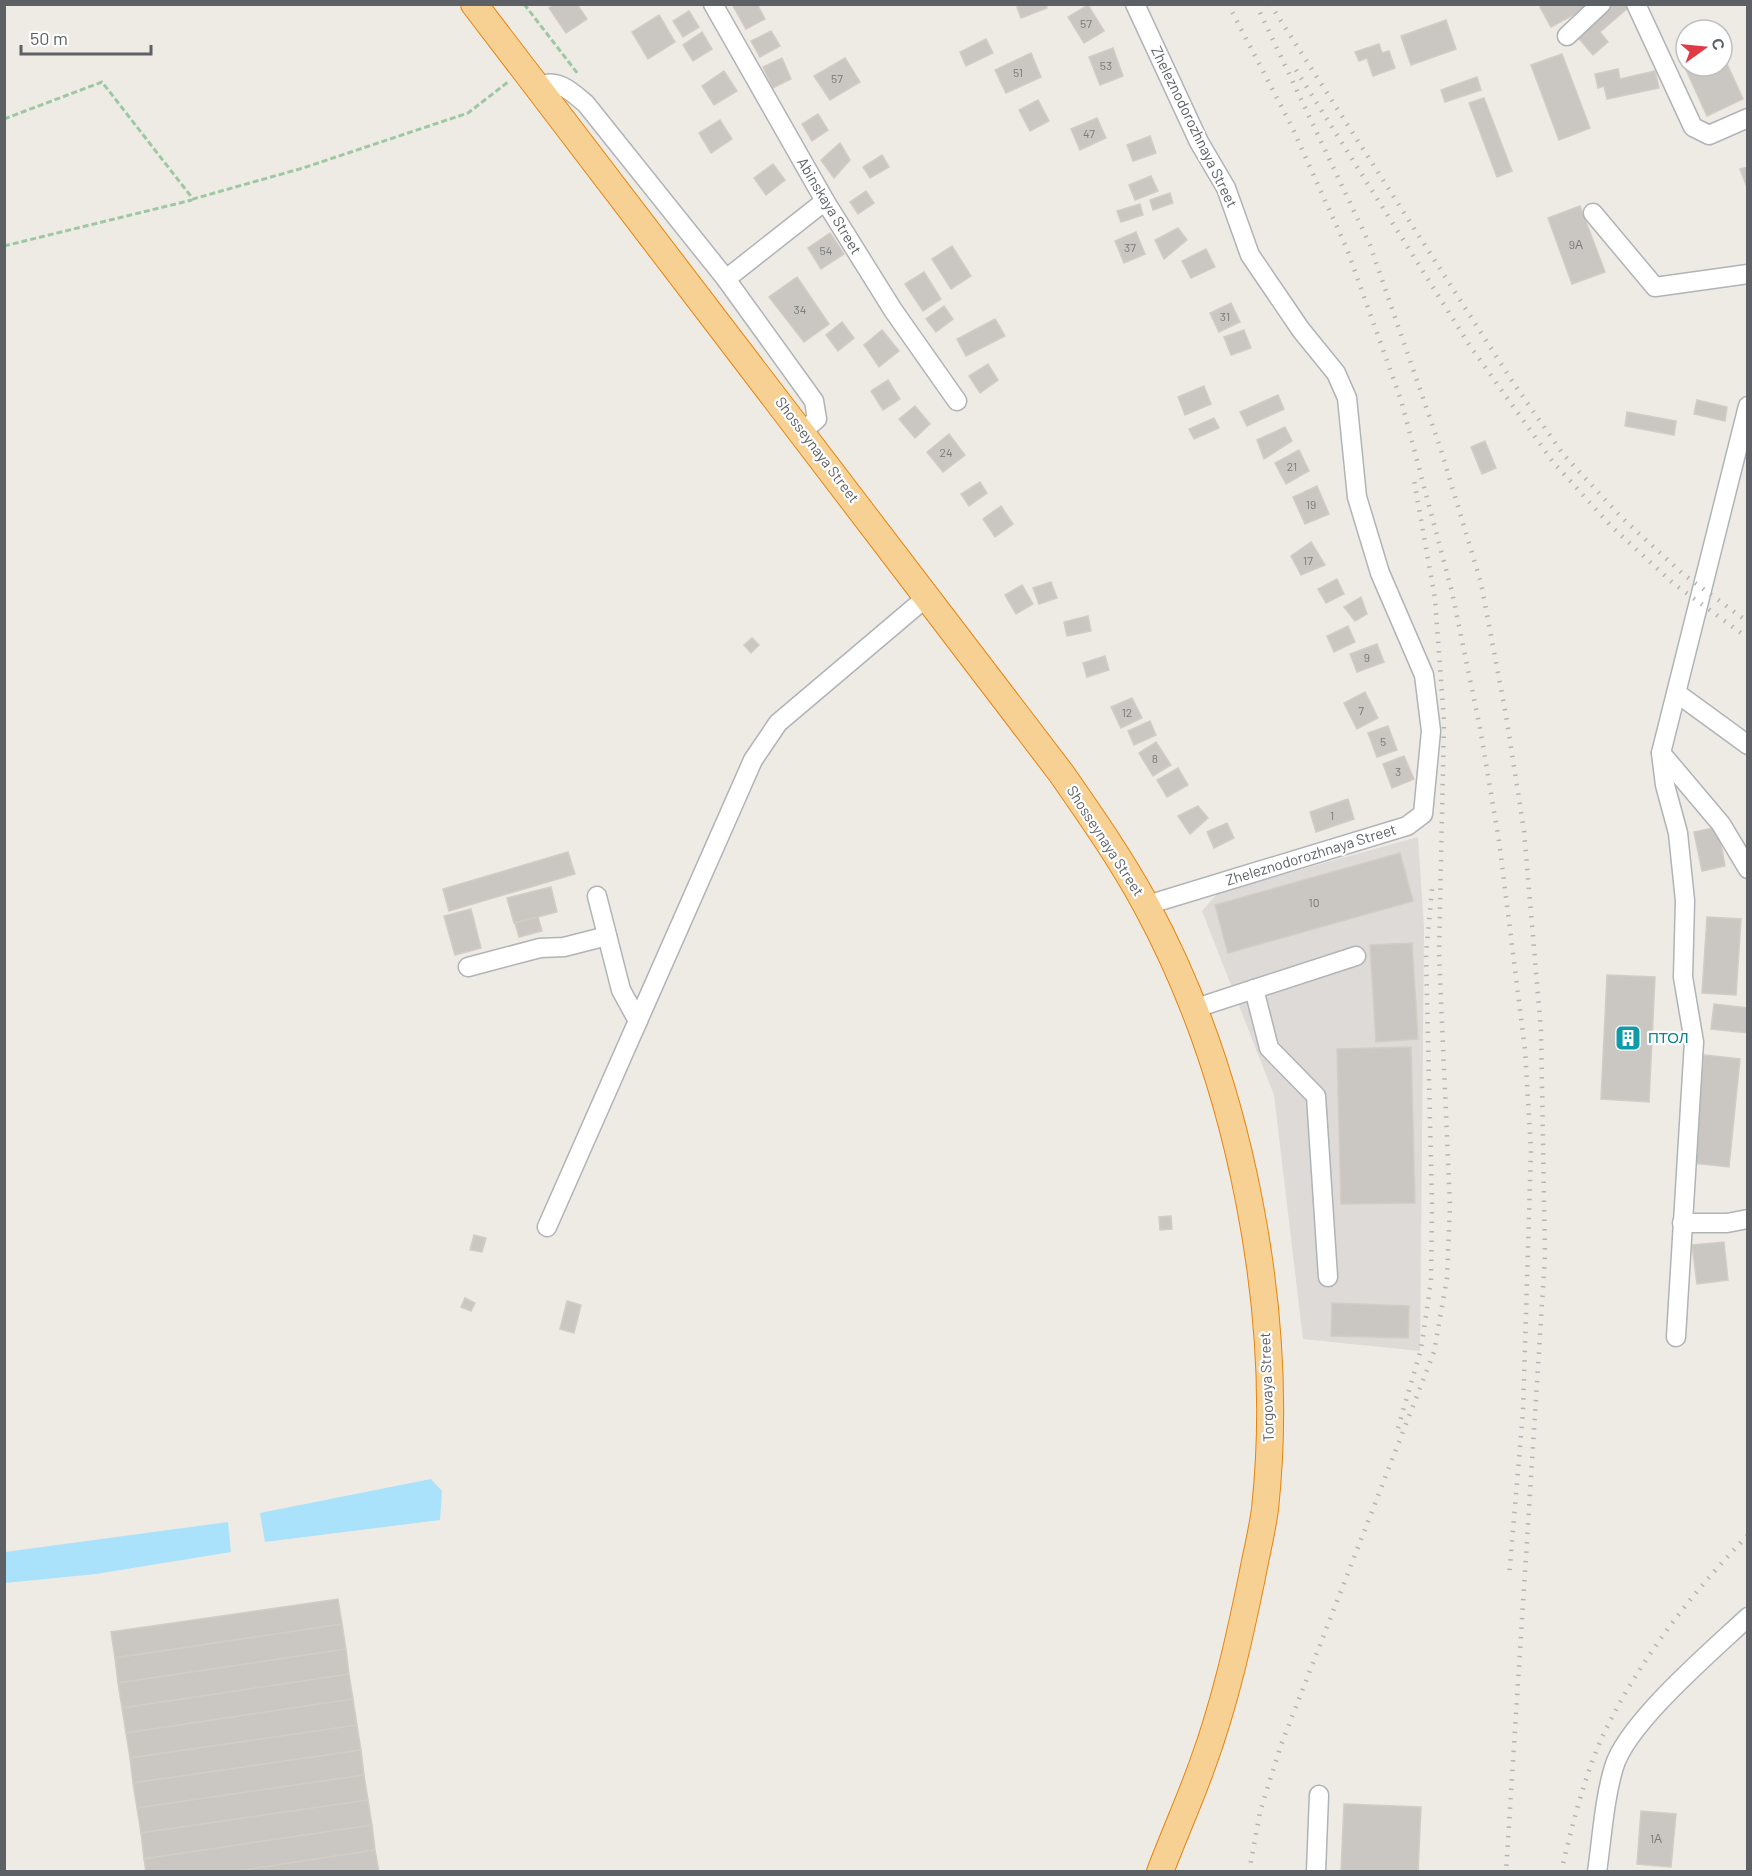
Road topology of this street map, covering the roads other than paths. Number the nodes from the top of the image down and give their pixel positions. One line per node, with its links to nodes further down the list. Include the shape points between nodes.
1 (474, 4): 7 (highway, Shosseynaya Street)
2 (713, 4): 9 (street, Abinskaya Street)
3 (1135, 4): 22 (street, Zheleznodorozhnaya Street, via 1199,142 1226,188 1250,255 1336,373 1347,398 1357,497 1380,573 1424,675 1431,731 1423,814 1407,826)
4 (1601, 4): 6 (street)
5 (1636, 4): 8 (street, via 1693,127 1709,135)
6 (1567, 36)
7 (530, 78): 12 (street, via 569,89 586,104); 15 (highway, Shosseynaya Street)
8 (1748, 118)
9 (825, 201): 12 (street); 13 (street, Abinskaya Street, via 893,310)
10 (1593, 213): 11 (street, via 1655,286)
11 (1748, 274)
12 (726, 279): 15 (street, via 814,401 817,419)
13 (957, 401)
14 (1748, 406): 17 (street)
15 (803, 431): 16 (highway, Shosseynaya Street)
16 (928, 596): 22 (highway, Shosseynaya Street, via 1061,773); 28 (street, via 778,723 753,760)
17 (1678, 694): 18 (street); 19 (street)
18 (1748, 745)
19 (1661, 753): 20 (street, via 1721,824); 30 (street, via 1678,833 1685,901 1683,977 1694,1042)
20 (1748, 868)
21 (597, 896): 23 (street)
22 (1146, 905): 27 (highway, Torgovaya Street)
23 (607, 936): 25 (street); 28 (street, via 621,990)
24 (1356, 956): 26 (street)
25 (468, 967)
26 (1254, 989): 27 (street); 32 (street, via 1269,1048 1316,1095)
27 (1193, 1009): 36 (highway, Torgovaya Street, via 1233,1128 1250,1215 1264,1304 1270,1443 1264,1512 1229,1682)
28 (638, 1021): 31 (street)
29 (1748, 1219): 30 (street, via 1727,1223)
30 (1682, 1222): 33 (street)
31 (547, 1227)
32 (1328, 1277)
33 (1676, 1337)
34 (1748, 1617): 38 (street, via 1655,1707 1614,1766)
35 (1319, 1795): 37 (street)
36 (1160, 1872)
37 (1316, 1872)
38 (1597, 1872)

